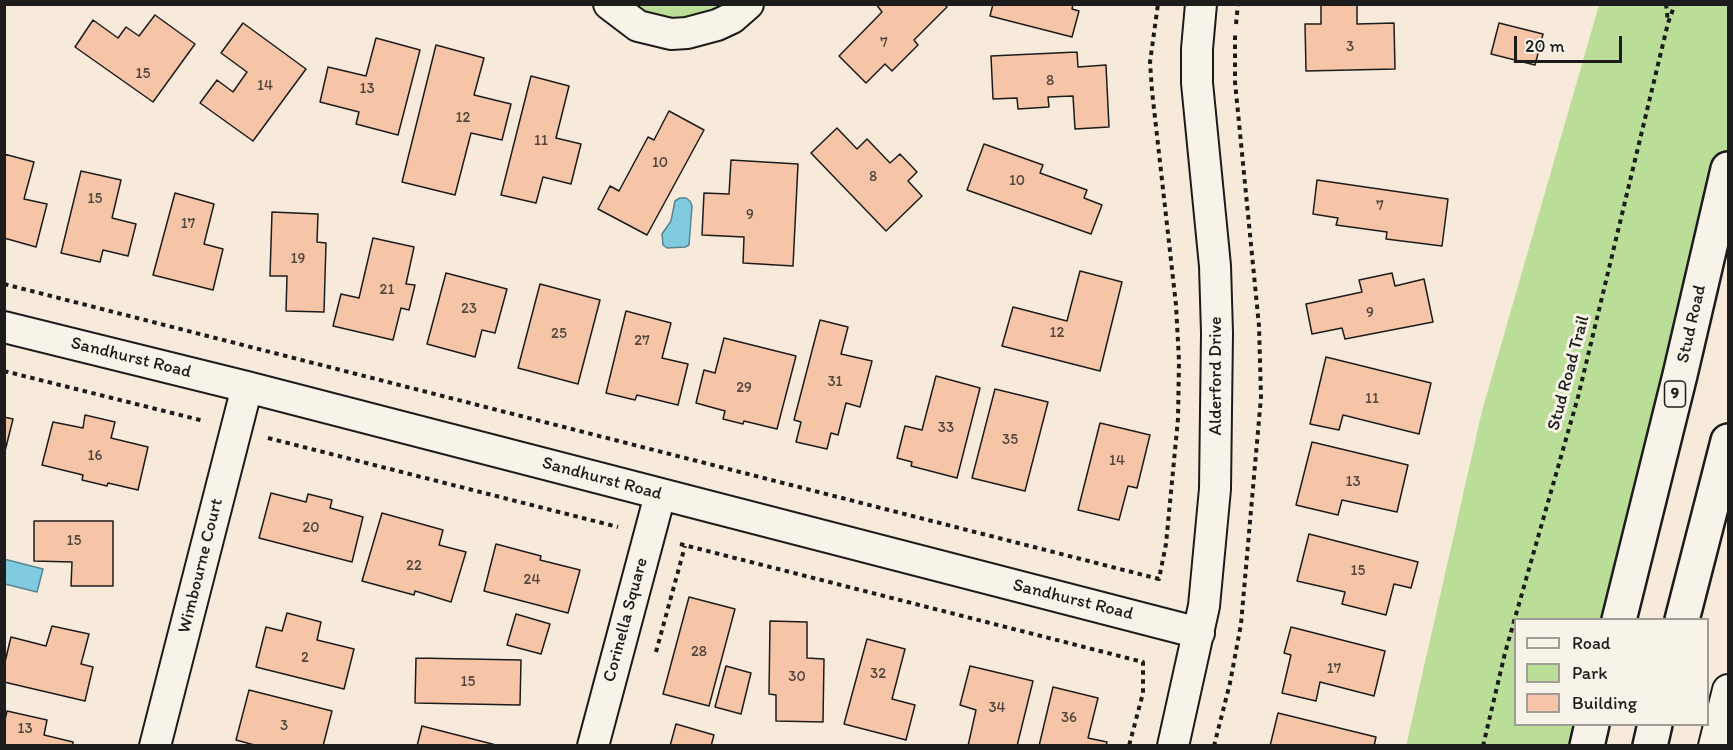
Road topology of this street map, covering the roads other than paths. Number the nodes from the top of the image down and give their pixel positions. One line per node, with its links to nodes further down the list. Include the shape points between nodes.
1 (609, 4): 2 (street, via 638,26 671,34 717,25)
2 (748, 4)
3 (1201, 4): 11 (street, Alderford Drive, via 1197,83 1215,266 1217,344 1215,489)
4 (1728, 169): 9 (main road, Stud Road / 9)
5 (4, 327): 6 (street, Sandhurst Road)
6 (247, 387): 8 (street, Sandhurst Road); 15 (street, Wimbourne Court)
7 (1728, 441): 10 (main road)
8 (660, 495): 11 (street, Sandhurst Road); 16 (street, Corinella Square)
9 (1620, 618)
10 (1683, 618)
11 (1199, 633): 17 (street, Alderford Drive)
12 (1728, 690): 20 (street)
13 (1592, 726): 18 (main road)
14 (1655, 726): 19 (main road)
15 (155, 746)
16 (593, 746)
17 (1173, 746)
18 (1587, 746)
19 (1650, 746)
20 (1714, 746)

